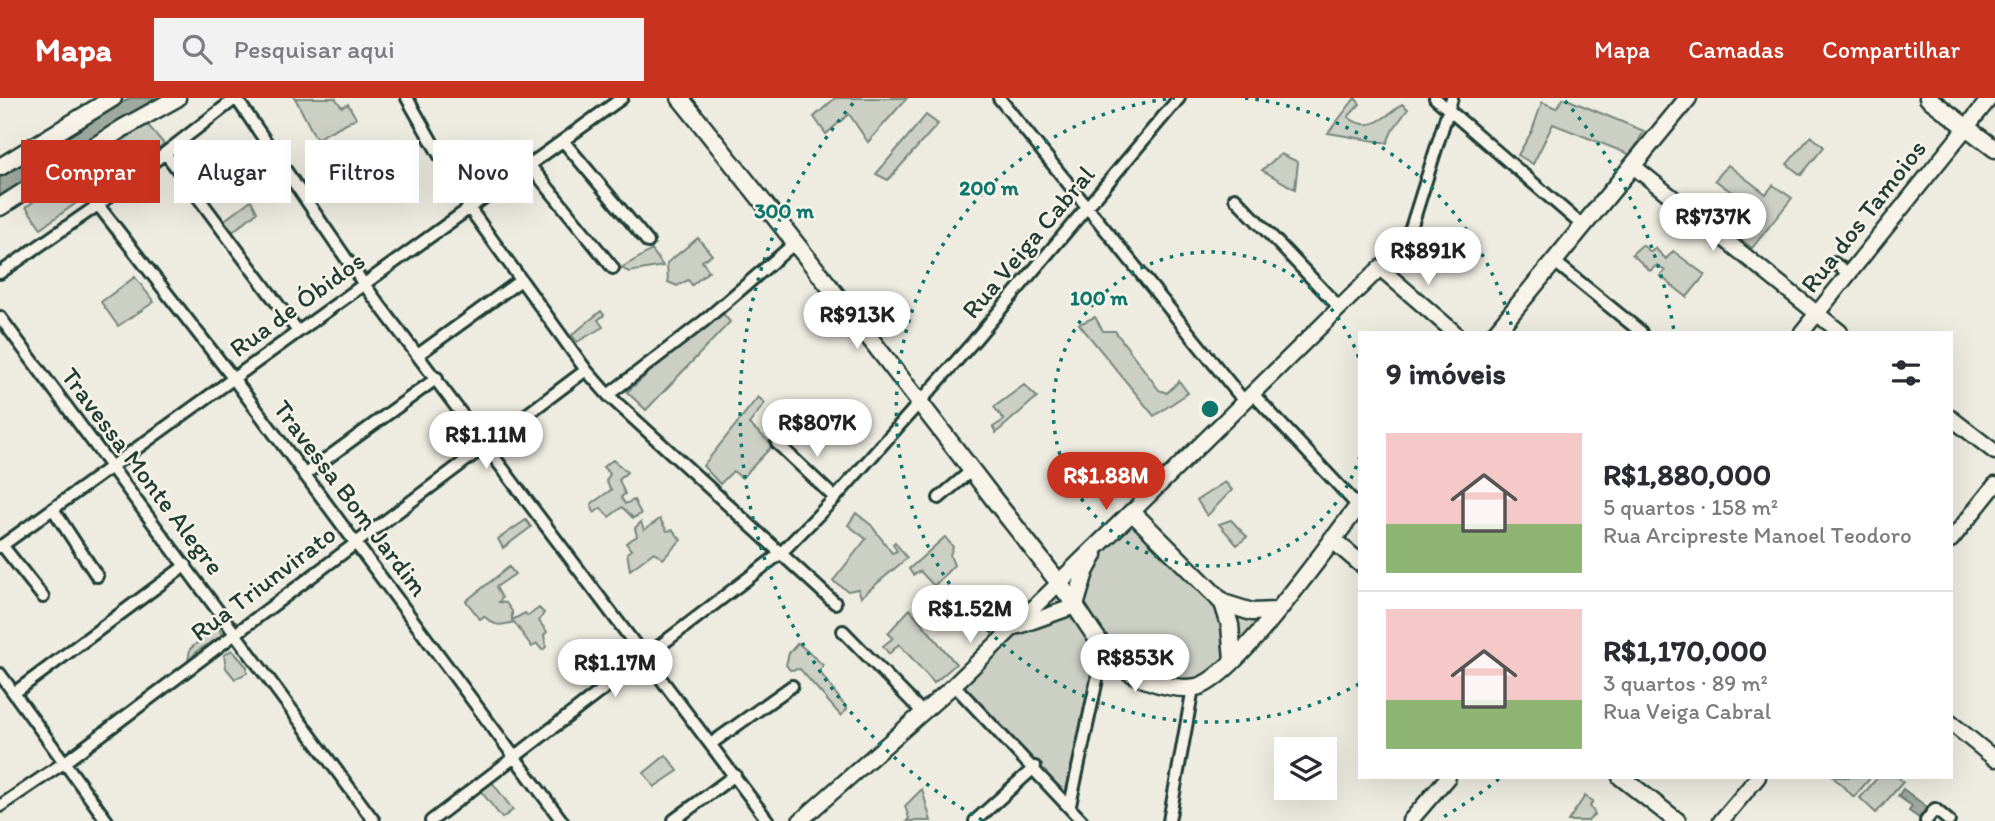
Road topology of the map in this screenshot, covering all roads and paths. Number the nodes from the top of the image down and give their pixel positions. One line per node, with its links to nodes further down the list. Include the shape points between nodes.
1 (113, 98): 22 (main road)
2 (177, 98): 29 (main road)
3 (236, 98): 18 (street); 41 (street)
4 (407, 98): 30 (street)
5 (622, 98): 16 (street, Rua de Óbidos)
6 (680, 98): 33 (main road)
7 (999, 98): 28 (street)
8 (1179, 98): 28 (street, Rua Veiga Cabral)
9 (1435, 98): 14 (street)
10 (1452, 98): 14 (street)
11 (1688, 98): 21 (main road)
12 (1928, 98): 15 (main road)
13 (1990, 98): 15 (street, Rua dos Tamoios)
14 (1448, 111): 31 (street); 37 (street, via 1411,229)
15 (1965, 127): 17 (main road); 39 (street, Rua dos Tamoios)
16 (564, 142): 20 (street, Rua de Óbidos); 32 (street)
17 (1995, 149)
18 (166, 154): 19 (street); 27 (street)
19 (174, 165)
20 (533, 165)
21 (1632, 165): 31 (main road); 43 (street)
22 (0, 167)
23 (533, 169): 36 (street)
24 (1235, 198): 42 (street)
25 (203, 203): 45 (street)
26 (479, 203): 30 (street, Rua de Óbidos)
27 (98, 205): 38 (street); 53 (street, Travessa Bom Jardim)
28 (1088, 206): 56 (street); 57 (street, Rua Veiga Cabral)
29 (0, 207)
30 (470, 209): 40 (street); 41 (street, Rua de Óbidos)
31 (1584, 227): 34 (main road)
32 (648, 242)
33 (796, 242): 55 (street); 57 (main road)
34 (1555, 262): 47 (main road); 48 (street)
35 (1834, 263): 39 (street)
36 (614, 268)
37 (1380, 268): 42 (street); 46 (street)
38 (0, 273)
39 (1850, 274): 43 (street, Rua dos Tamoios)
40 (521, 280): 51 (street); 52 (street)
41 (363, 282): 45 (street, Rua de Óbidos); 51 (street)
42 (1340, 308): 56 (street)
43 (1817, 314): 49 (street, Rua dos Tamoios); 50 (street)
44 (0, 317): 62 (street, Travessa Monte Alegre)
45 (298, 330): 53 (street, Rua de Óbidos)
46 (1453, 331)
47 (1497, 331)
48 (1640, 331)
49 (1803, 331)
50 (1839, 331)
51 (419, 354): 54 (street)
52 (586, 370): 55 (street); 60 (street, Rua Triunvirato)
53 (233, 378): 62 (street, Rua de Óbidos); 64 (street, Travessa Bom Jardim)
54 (437, 378): 60 (street); 64 (street)
55 (608, 395): 77 (street)
56 (1248, 398): 68 (street); 71 (street)
57 (920, 402): 63 (main road); 66 (street, Rua Veiga Cabral)
58 (1953, 420): 61 (street)
59 (777, 443): 66 (street)
60 (485, 444): 75 (street, Rua Triunvirato); 91 (street)
61 (1995, 452)
62 (111, 467): 70 (street, Rua de Óbidos); 79 (street, Travessa Monte Alegre)
63 (972, 470): 67 (street); 81 (main road)
64 (304, 475): 75 (street, Travessa Bom Jardim)
65 (1995, 485): 73 (street)
66 (835, 498): 77 (street, Rua Veiga Cabral)
67 (939, 498)
68 (1358, 504)
69 (1358, 506): 74 (main road)
70 (53, 509): 76 (street, Rua de Óbidos); 80 (street)
71 (1132, 512): 72 (main road); 84 (main road)
72 (1105, 538): 81 (main road); 85 (main road, via 1085,572)
73 (1953, 538)
74 (1332, 539): 78 (main road); 86 (main road)
75 (355, 541): 89 (street, Rua Triunvirato); 101 (street, Travessa Bom Jardim)
76 (1, 546): 82 (street)
77 (781, 553): 83 (street); 91 (street, Rua Veiga Cabral)
78 (1358, 561)
79 (186, 565): 89 (street, Travessa Monte Alegre); 97 (street)
80 (97, 576)
81 (1059, 583): 85 (main road); 87 (street)
82 (43, 597)
83 (835, 603)
84 (1223, 603): 86 (main road, via 1252,612); 92 (main road)
85 (1075, 606): 87 (street); 90 (main road)
86 (1276, 611): 92 (main road)
87 (1012, 629): 95 (street)
88 (843, 631): 98 (street)
89 (235, 633): 103 (street, Rua Triunvirato); 113 (street, Travessa Monte Alegre)
90 (1104, 647): 96 (main road, via 1135,675); 110 (street)
91 (647, 656): 100 (street); 101 (street, Rua Veiga Cabral)
92 (1233, 660): 96 (main road, via 1213,680)
93 (0, 674): 97 (street)
94 (792, 685): 100 (street)
95 (954, 685): 98 (street); 104 (street)
96 (1193, 688): 120 (street)
97 (14, 694): 103 (street)
98 (923, 713): 117 (street)
99 (1953, 725): 102 (street)
100 (712, 743): 105 (street)
101 (514, 757): 114 (street, Rua Veiga Cabral); 115 (street, Travessa Bom Jardim)
102 (1995, 759)
103 (65, 762): 109 (street, Rua Triunvirato); 112 (street)
104 (1035, 767): 110 (street); 118 (street)
105 (735, 775): 111 (street); 116 (street)
106 (1446, 779): 121 (street)
107 (1624, 779): 122 (main road)
108 (1756, 779): 123 (street)
109 (0, 806)
110 (1070, 806): 119 (street)
111 (674, 820)
112 (107, 821)
113 (374, 821)
114 (430, 821)
115 (562, 821)
116 (768, 821)
117 (800, 821)
118 (975, 821)
119 (1083, 821)
120 (1169, 821)
121 (1410, 821)
122 (1677, 821)
123 (1721, 821)
124 (1926, 821): 125 (street, via 1936,809)
125 (1949, 821)

